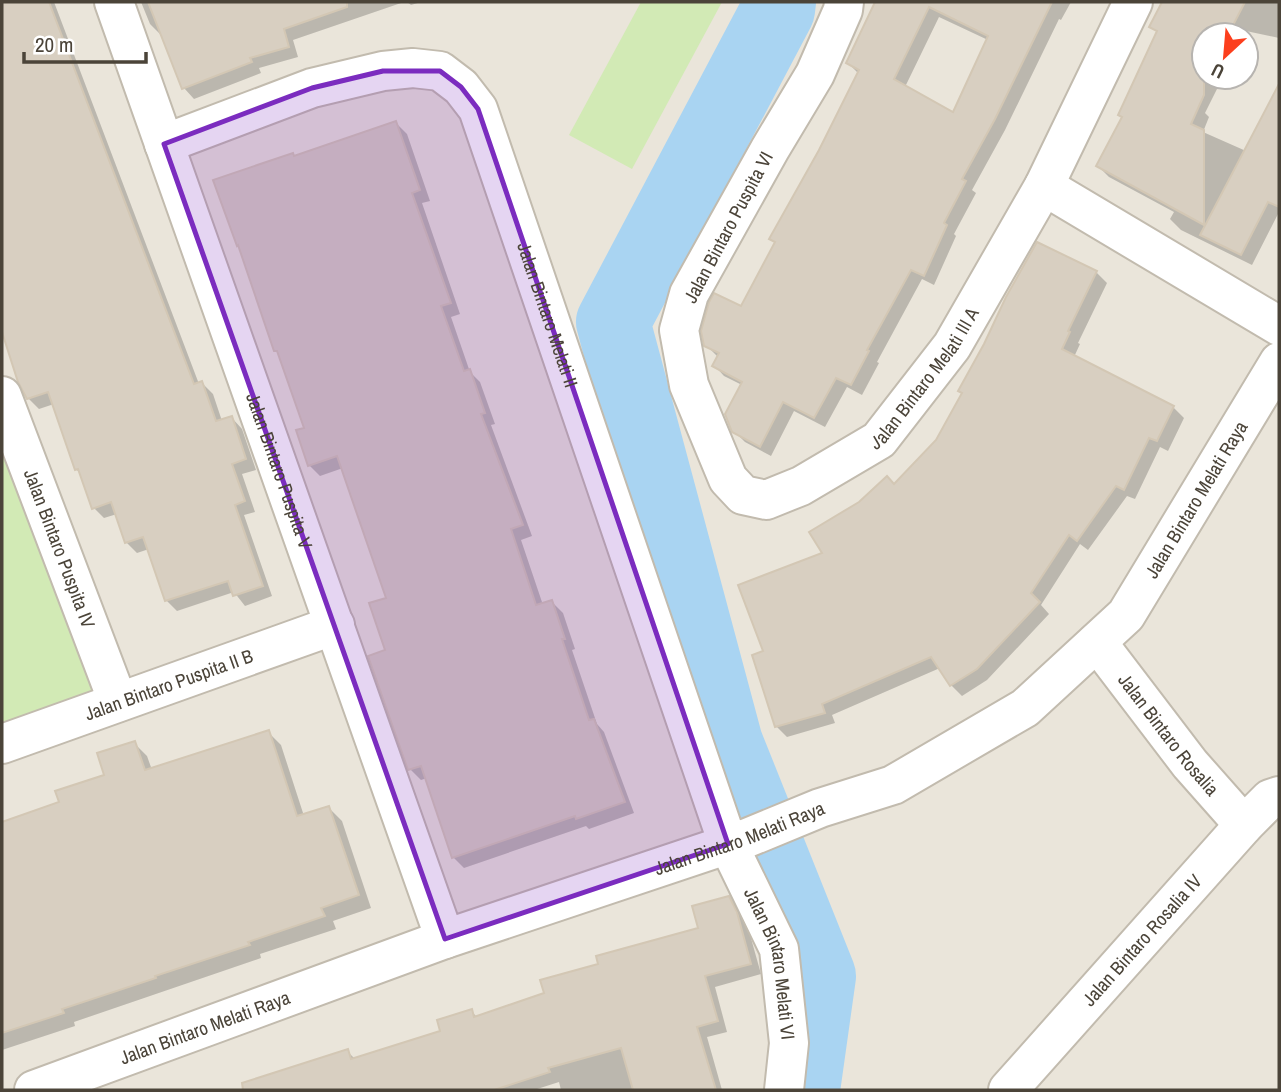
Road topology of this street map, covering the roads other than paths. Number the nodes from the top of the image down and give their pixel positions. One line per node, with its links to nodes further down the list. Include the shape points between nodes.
1 (114, 2): 4 (street, Jalan Bintaro Puspita V)
2 (844, 2): 9 (street, Jalan Bintaro Puspita VI, via 815,74 689,294 679,330 689,385 727,479)
3 (1133, 2): 5 (street, Jalan Bintaro Melati III A)
4 (164, 144): 10 (street, Jalan Bintaro Puspita V); 16 (street, Jalan Bintaro Melati II, via 312,88 383,71 440,71 461,88 478,109)
5 (1044, 186): 6 (street); 9 (street, Jalan Bintaro Melati III A, via 951,346 879,440 801,486 766,500)
6 (1279, 326)
7 (1277, 370): 11 (street, Jalan Bintaro Melati Raya, via 1126,615)
8 (2, 396): 12 (street, Jalan Bintaro Puspita IV)
9 (743, 495)
10 (335, 625): 12 (street, Jalan Bintaro Puspita II B); 17 (street, Jalan Bintaro Puspita V)
11 (1097, 642): 15 (street, Jalan Bintaro Rosalia, via 1189,764); 16 (street, Jalan Bintaro Melati Raya, via 1025,708 893,785)
12 (118, 702): 13 (street, Jalan Bintaro Puspita II B)
13 (2, 744)
14 (1279, 796): 15 (street, Jalan Bintaro Rosalia IV)
15 (1244, 825): 20 (street, Jalan Bintaro Rosalia IV)
16 (738, 841): 17 (street, Jalan Bintaro Melati Raya); 19 (street, Jalan Bintaro Melati VI, via 779,949 789,1043)
17 (445, 939): 18 (street, Jalan Bintaro Melati Raya)
18 (34, 1090)
19 (784, 1090)
20 (1008, 1090)

